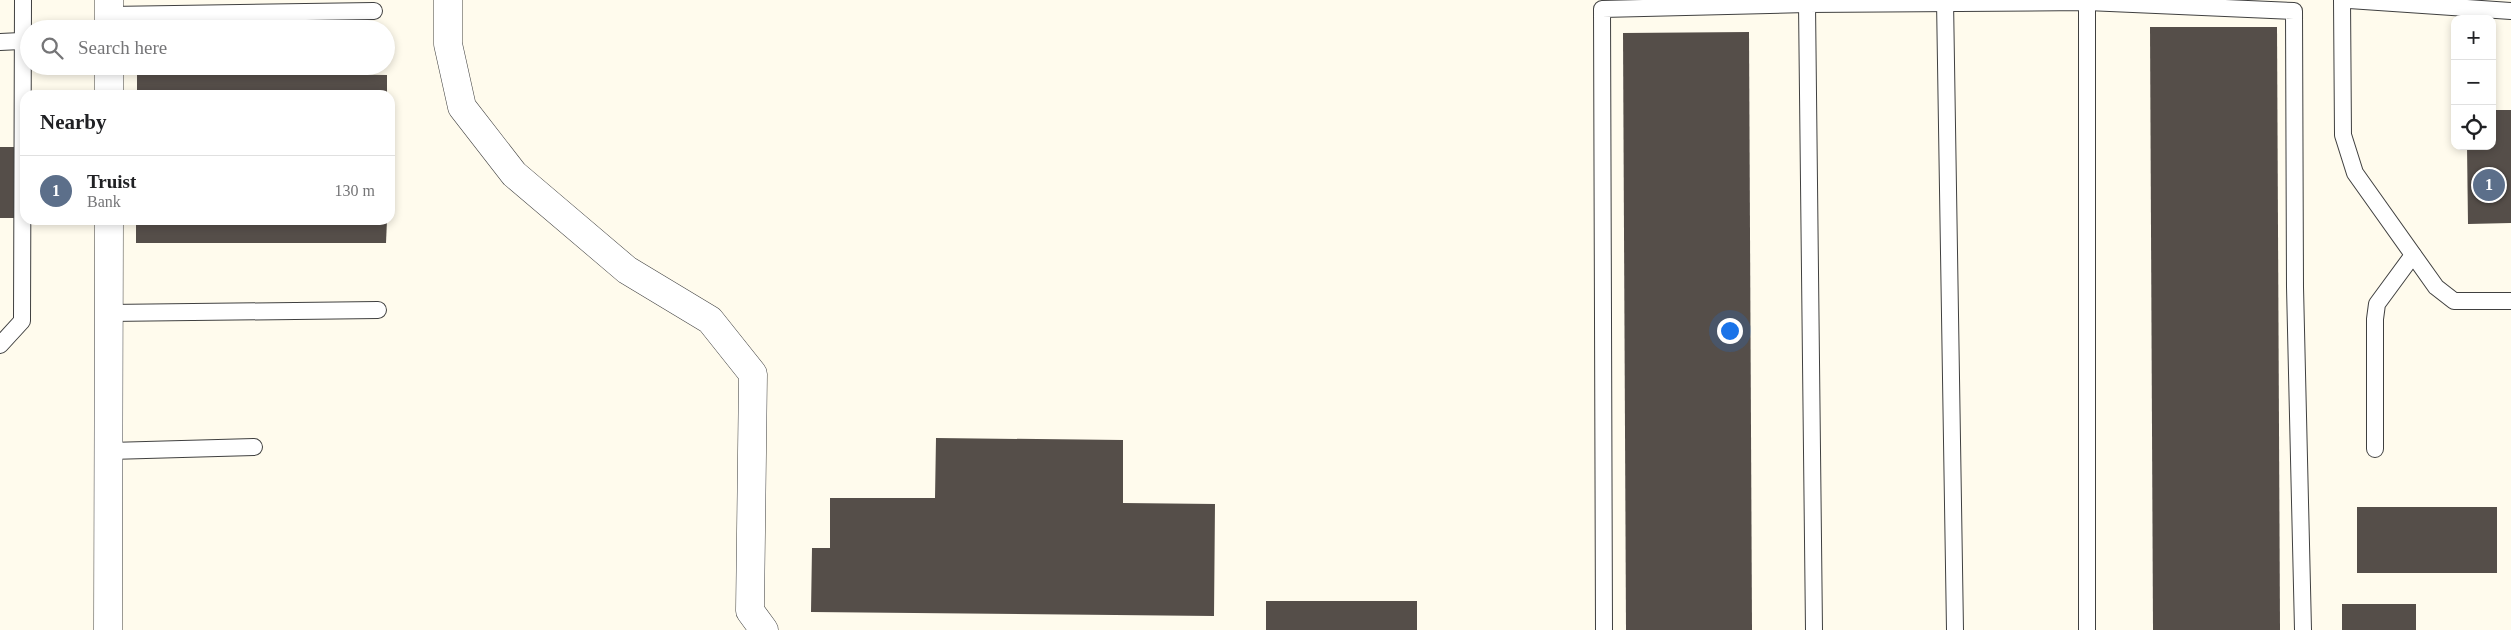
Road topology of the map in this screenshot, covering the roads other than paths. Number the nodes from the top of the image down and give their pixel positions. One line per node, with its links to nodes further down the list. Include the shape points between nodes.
1 (22, 0): 12 (lane)
2 (448, 0): 30 (street, via 448,44 462,107 514,174 627,270 710,320 753,374 750,611)
3 (1946, 0): 6 (lane); 8 (lane); 33 (lane)
4 (2342, 0): 21 (lane, via 2343,135 2355,173)
5 (2349, 0): 10 (lane)
6 (2087, 2): 34 (lane); 35 (lane, via 2294,11 2295,287)
7 (1602, 4): 8 (lane); 31 (lane)
8 (1807, 4): 32 (lane)
9 (374, 12): 11 (lane)
10 (2511, 12)
11 (109, 15)
12 (22, 20)
13 (20, 41): 14 (lane)
14 (0, 42)
15 (21, 75): 17 (lane)
16 (109, 75): 18 (street)
17 (21, 90)
18 (109, 90)
19 (22, 225): 25 (lane, via 22,321)
20 (109, 225): 24 (street)
21 (2413, 254): 22 (lane, via 2436,287 2454,300); 27 (lane, via 2377,304 2374,319)
22 (2511, 301)
23 (378, 310): 24 (lane)
24 (108, 313): 28 (street)
25 (0, 345)
26 (254, 447): 28 (lane)
27 (2374, 449)
28 (110, 451): 29 (street)
29 (108, 630)
30 (764, 630)
31 (1604, 630)
32 (1814, 630)
33 (1955, 630)
34 (2087, 630)
35 (2303, 630)

